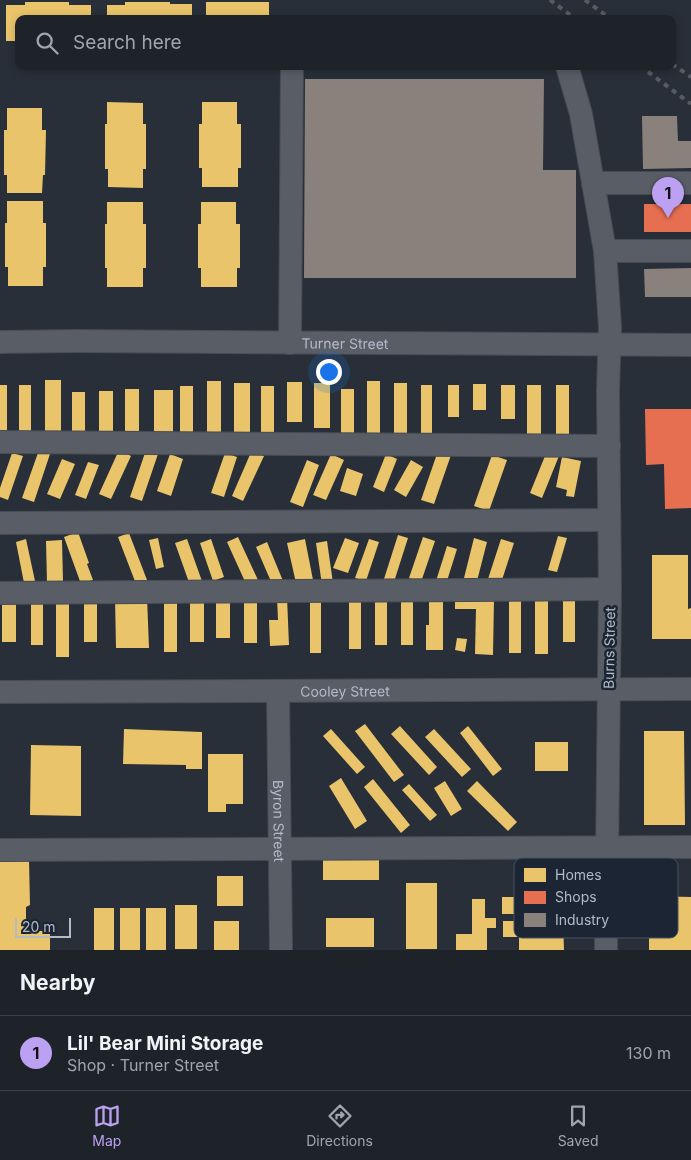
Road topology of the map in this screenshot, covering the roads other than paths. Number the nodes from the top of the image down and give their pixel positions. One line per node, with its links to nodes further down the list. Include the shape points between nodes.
1 (292, 70): 8 (street)
2 (568, 70): 3 (street, Burns Street, via 581,114)
3 (594, 183): 4 (street); 5 (street, Burns Street)
4 (691, 184)
5 (605, 251): 6 (street); 9 (street, Burns Street)
6 (691, 251)
7 (0, 342): 8 (street, Turner Street)
8 (290, 342): 9 (street, Turner Street)
9 (609, 345): 10 (street, Turner Street); 12 (street, Burns Street)
10 (691, 345)
11 (0, 442): 12 (street)
12 (608, 446): 13 (street, Burns Street)
13 (609, 520): 14 (street); 15 (street, Burns Street)
14 (0, 522)
15 (610, 589): 16 (street); 18 (street, Burns Street)
16 (0, 593)
17 (691, 688): 18 (street, Cooley Street)
18 (609, 689): 19 (street, Cooley Street); 21 (street, Burns Street)
19 (278, 691): 20 (street, Cooley Street); 23 (street, Byron Street)
20 (0, 692)
21 (607, 847): 22 (street); 23 (street); 25 (street, Burns Street)
22 (691, 847)
23 (278, 849): 24 (street); 26 (street, Byron Street)
24 (0, 850)
25 (607, 858)
26 (281, 950)

